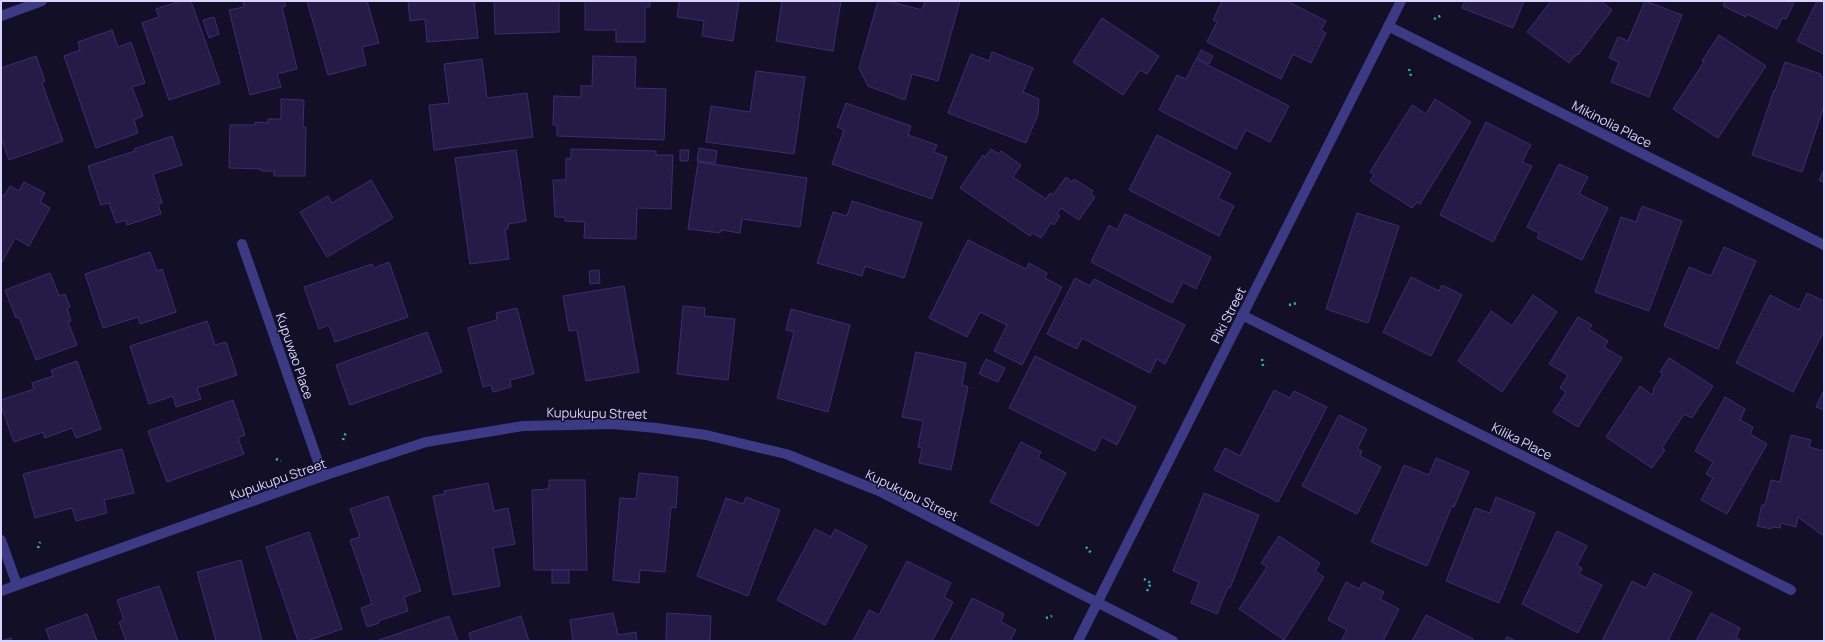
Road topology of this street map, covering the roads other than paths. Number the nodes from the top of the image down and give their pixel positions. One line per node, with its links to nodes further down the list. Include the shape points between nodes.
1 (42, 1): 3 (street)
2 (1401, 1): 4 (street, Piki Street)
3 (1, 16)
4 (1388, 26): 6 (street, Mikinolia Place); 7 (street, Piki Street)
5 (242, 244): 8 (street, Kupuwao Place)
6 (1824, 245)
7 (1242, 315): 11 (street, Kilika Place); 13 (street, Piki Street)
8 (323, 476): 10 (street, Kupukupu Street); 13 (street, Kupukupu Street, via 426,442 522,426 612,424 706,435 786,454 837,473 886,495)
9 (1, 540): 10 (street)
10 (17, 585): 12 (street, Kupukupu Street)
11 (1791, 590)
12 (1, 591)
13 (1098, 603): 14 (street, Piki Street); 15 (street, Kupukupu Street)
14 (1078, 641)
15 (1173, 641)

